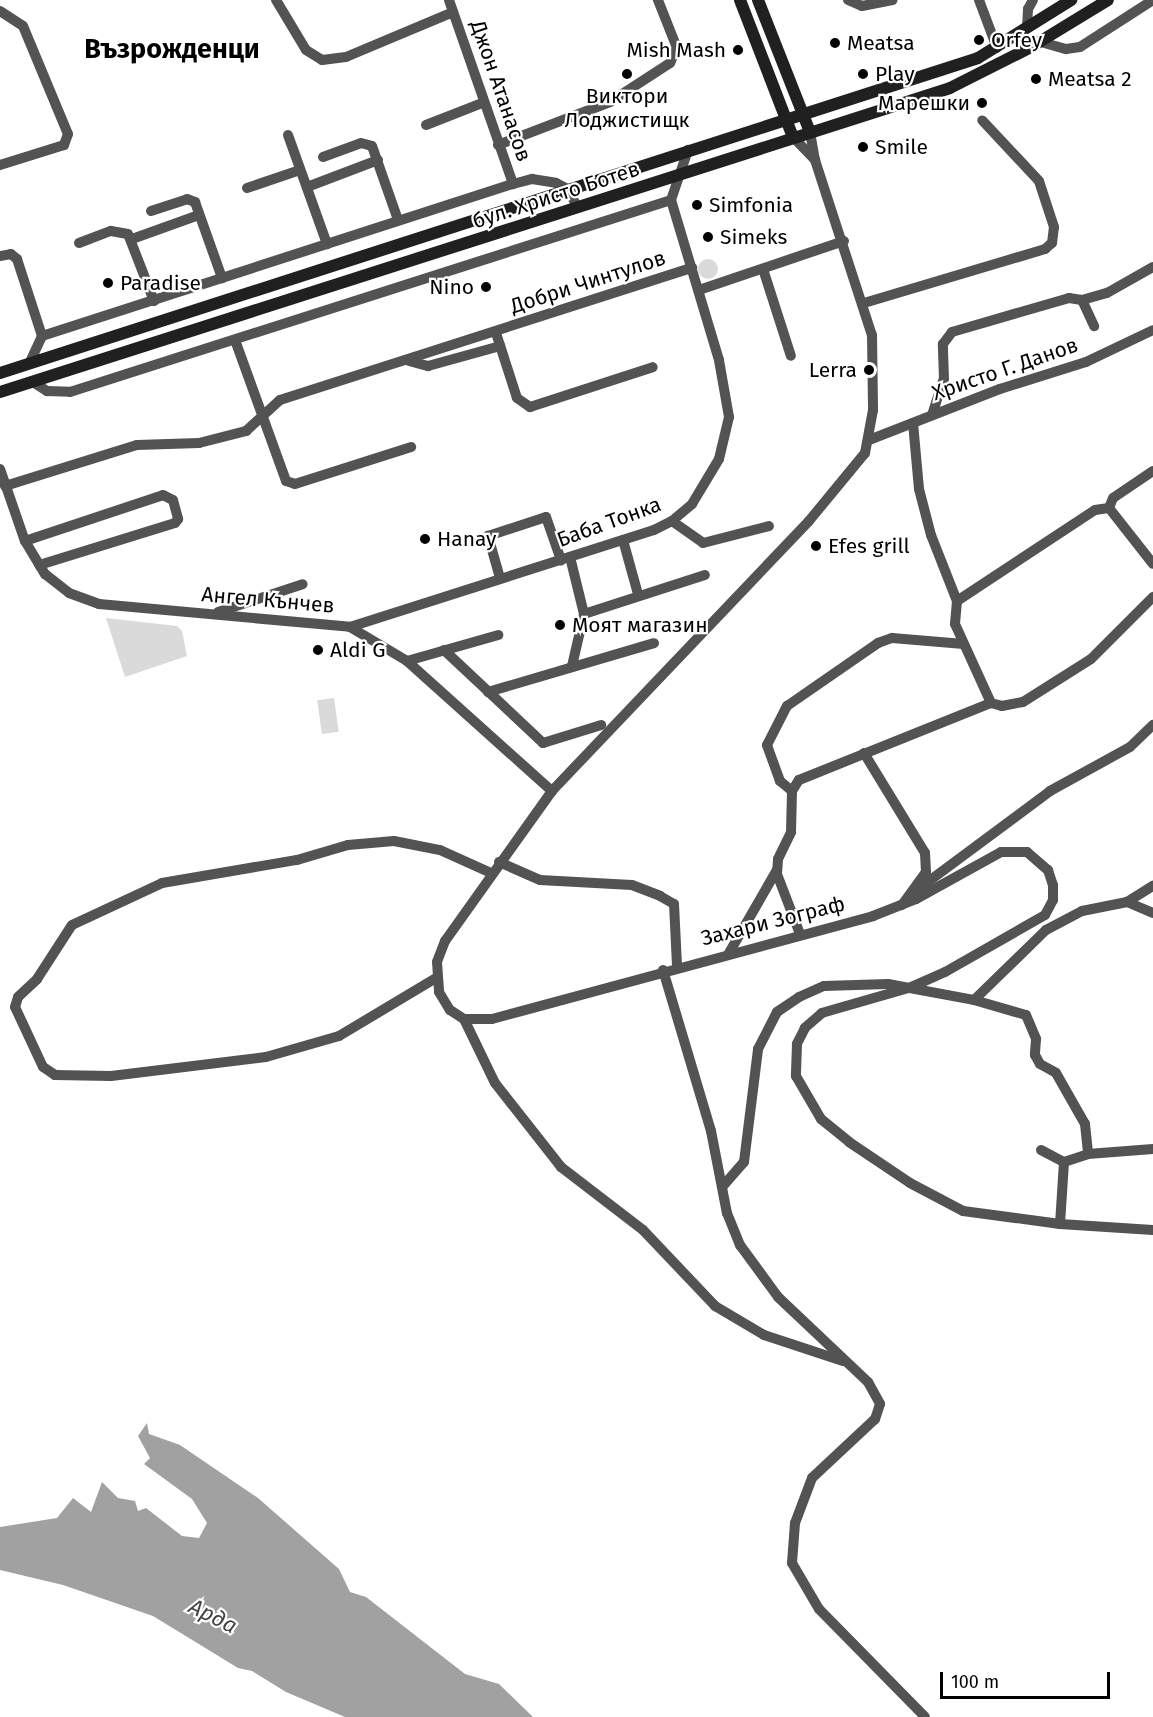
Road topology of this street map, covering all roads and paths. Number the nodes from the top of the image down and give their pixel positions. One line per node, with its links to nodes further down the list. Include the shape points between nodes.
1 (276, 0): 14 (street, via 306,50 322,60 345,57)
2 (449, 0): 14 (street, Джон Атанасов)
3 (658, 0): 26 (street, via 677,48 670,63 610,102)
4 (740, 0): 20 (main road)
5 (758, 0): 19 (main road)
6 (848, 0): 7 (street, via 862,6)
7 (892, 0)
8 (979, 0): 17 (street)
9 (1033, 0): 15 (street, via 1028,9)
10 (1071, 0): 15 (main road, бул. Христо Ботев)
11 (1108, 0): 16 (main road, бул. Христо Ботев)
12 (1153, 0): 16 (street, via 1080,47 1066,49)
13 (0, 11): 31 (street, via 24,26 68,134 64,145)
14 (453, 12): 18 (street, Джон Атанасов)
15 (1027, 28): 17 (main road, бул. Христо Ботев)
16 (1041, 42): 23 (main road, бул. Христо Ботев, via 950,88)
17 (997, 48): 19 (main road, бул. Христо Ботев, via 889,88)
18 (482, 103): 22 (street); 26 (street, Джон Атанасов)
19 (801, 112): 20 (main road, бул. Христо Ботев); 23 (main road)
20 (786, 117): 25 (main road); 27 (main road, бул. Христо Ботев)
21 (982, 120): 55 (street, via 1039,181 1054,227 1052,243 1045,249)
22 (426, 125)
23 (810, 132): 25 (main road, бул. Христо Ботев); 30 (street)
24 (288, 135): 32 (street)
25 (793, 137): 30 (street); 33 (main road, бул. Христо Ботев)
26 (498, 146): 34 (street, Джон Атанасов)
27 (688, 150): 33 (street); 37 (main road, бул. Христо Ботев)
28 (323, 157): 29 (street, via 367,142)
29 (378, 160): 35 (street); 42 (street)
30 (815, 160): 44 (street)
31 (0, 165)
32 (300, 170): 35 (street); 36 (street)
33 (676, 177): 38 (street); 39 (main road, бул. Христо Ботев)
34 (513, 184): 37 (street, via 545,180); 42 (street)
35 (307, 187): 46 (street)
36 (247, 188)
37 (568, 189): 39 (street); 64 (main road, бул. Христо Ботев)
38 (670, 200): 49 (street, Баба Тонка); 60 (street)
39 (577, 207): 67 (main road, бул. Христо Ботев)
40 (151, 211): 41 (street, via 191,199)
41 (199, 215): 43 (street); 51 (street)
42 (398, 220): 46 (street)
43 (132, 239): 45 (street, via 118,230); 54 (street)
44 (844, 242): 50 (street); 55 (street)
45 (79, 243)
46 (327, 244): 51 (street)
47 (0, 256): 59 (street, via 11,254 17,259)
48 (1153, 267): 53 (street, via 1107,293)
49 (692, 268): 52 (street, Баба Тонка); 58 (street, Добри Чинтулов)
50 (763, 269): 52 (street); 62 (street)
51 (222, 278): 54 (street)
52 (699, 290): 78 (street, Баба Тонка, via 728,403 728,429 713,471 692,504)
53 (1082, 300): 56 (street); 70 (street, via 1069,298 952,332 943,344 944,379)
54 (154, 301): 59 (street)
55 (864, 303): 72 (street, via 874,357)
56 (1094, 326)
57 (1153, 330): 70 (street, Христо Г. Данов, via 1086,362)
58 (496, 333): 61 (street, Добри Чинтулов); 63 (street, Добри Чинтулов)
59 (42, 336): 64 (street)
60 (235, 340): 67 (street, via 70,392 47,391); 69 (street)
61 (500, 346): 63 (street, Добри Чинтулов, via 428,366); 65 (street, Добри Чинтулов, via 517,398 530,406)
62 (791, 356)
63 (409, 361): 69 (street, Добри Чинтулов, via 280,400)
64 (29, 364): 66 (main road, бул. Христо Ботев)
65 (653, 367)
66 (0, 373)
67 (33, 382): 68 (main road, бул. Христо Ботев)
68 (0, 392)
69 (262, 415): 73 (street, via 281,475 290,483); 76 (street, Добри Чинтулов, via 246,431 199,443 136,445)
70 (932, 415): 71 (street, Христо Г. Данов)
71 (913, 423): 72 (street, Христо Г. Данов); 90 (street, via 919,489 931,535)
72 (868, 440): 105 (street, via 865,453 808,521)
73 (411, 447)
74 (0, 469): 76 (street, Ангел Кънчев)
75 (1153, 471): 77 (street, via 1113,498)
76 (5, 486): 81 (street, Ангел Кънчев)
77 (1109, 508): 83 (street); 90 (street, via 1095,510)
78 (672, 521): 79 (street, via 703,543); 80 (street, Баба Тонка)
79 (769, 526)
80 (623, 540): 82 (street, Баба Тонка); 88 (street)
81 (25, 541): 84 (street, Ангел Кънчев); 84 (street, via 163,495 173,500 178,519 175,523)
82 (565, 559): 86 (street, Баба Тонка); 86 (street, via 546,517 488,536); 92 (street)
83 (1153, 564)
84 (39, 565): 91 (street, Ангел Кънчев, via 69,593 99,604)
85 (705, 575): 88 (street)
86 (500, 578): 93 (street, Баба Тонка)
87 (303, 584): 91 (street)
88 (638, 594): 92 (street)
89 (1153, 597): 101 (street, via 1112,641 1051,685 1014,706)
90 (957, 601): 96 (street, via 955,624)
91 (215, 613): 93 (street, Ангел Кънчев)
92 (584, 614): 99 (street)
93 (350, 627): 98 (street, Ангел Кънчев)
94 (498, 635): 97 (street)
95 (654, 643): 99 (street)
96 (964, 644): 101 (street); 106 (street, via 885,640 787,706 767,745 780,781)
97 (444, 650): 98 (street); 100 (street)
98 (407, 661): 105 (street, Ангел Кънчев)
99 (572, 666): 100 (street)
100 (488, 692): 102 (street, via 543,743)
101 (991, 704): 104 (street)
102 (601, 725)
103 (1153, 725): 111 (street, via 1130,747 1050,791 925,884)
104 (864, 753): 106 (street, via 808,775); 113 (street, via 925,853 926,872)
105 (552, 791): 107 (street)
106 (792, 791): 108 (street, via 791,832)
107 (499, 862): 109 (street); 117 (street, via 540,880 632,885 674,904)
108 (777, 870): 115 (street); 116 (street)
109 (491, 873): 119 (street, via 446,941); 119 (street, via 440,850 394,841 348,845 297,860 162,883 72,925 37,979 18,997 15,1008 43,1068 55,1075 111,1076 266,1057 339,1036)
110 (1153, 886): 112 (street)
111 (916, 900): 113 (street, Захари Зограф); 120 (street, Захари Зограф, via 980,861 1014,850 1038,858 1053,885 1053,900 1045,915 1028,928)
112 (1127, 902): 114 (street); 121 (street, via 1082,911 1046,930)
113 (902, 905): 115 (street, Захари Зограф)
114 (1153, 913)
115 (800, 934): 116 (street, Захари Зограф)
116 (729, 953): 117 (street, Захари Зограф)
117 (677, 966): 118 (street, Захари Зограф)
118 (663, 970): 122 (street, Захари Зограф, via 492,1019); 127 (street, via 711,1131)
119 (436, 978): 122 (street, via 443,1001)
120 (912, 987): 121 (street); 127 (street, via 824,986 777,1012 758,1049 744,1162); 128 (street, Захари Зограф, via 833,1007 805,1028 797,1044 795,1068 810,1105 849,1142 944,1202 982,1215)
121 (974, 1000): 125 (street, via 1026,1015 1036,1039 1035,1055 1040,1064 1056,1073 1085,1124)
122 (464, 1019): 130 (street, via 495,1083 561,1167 643,1230 715,1306 764,1335)
123 (1153, 1149): 125 (street)
124 (1041, 1150): 126 (street)
125 (1089, 1154): 126 (street)
126 (1064, 1162): 128 (street)
127 (723, 1186): 130 (street, via 727,1213 758,1273)
128 (1060, 1224): 129 (street, Захари Зограф)
129 (1153, 1230)
130 (843, 1361): 131 (street, via 876,1393 879,1413 812,1478 795,1523 792,1563 819,1609)
131 (925, 1717)

